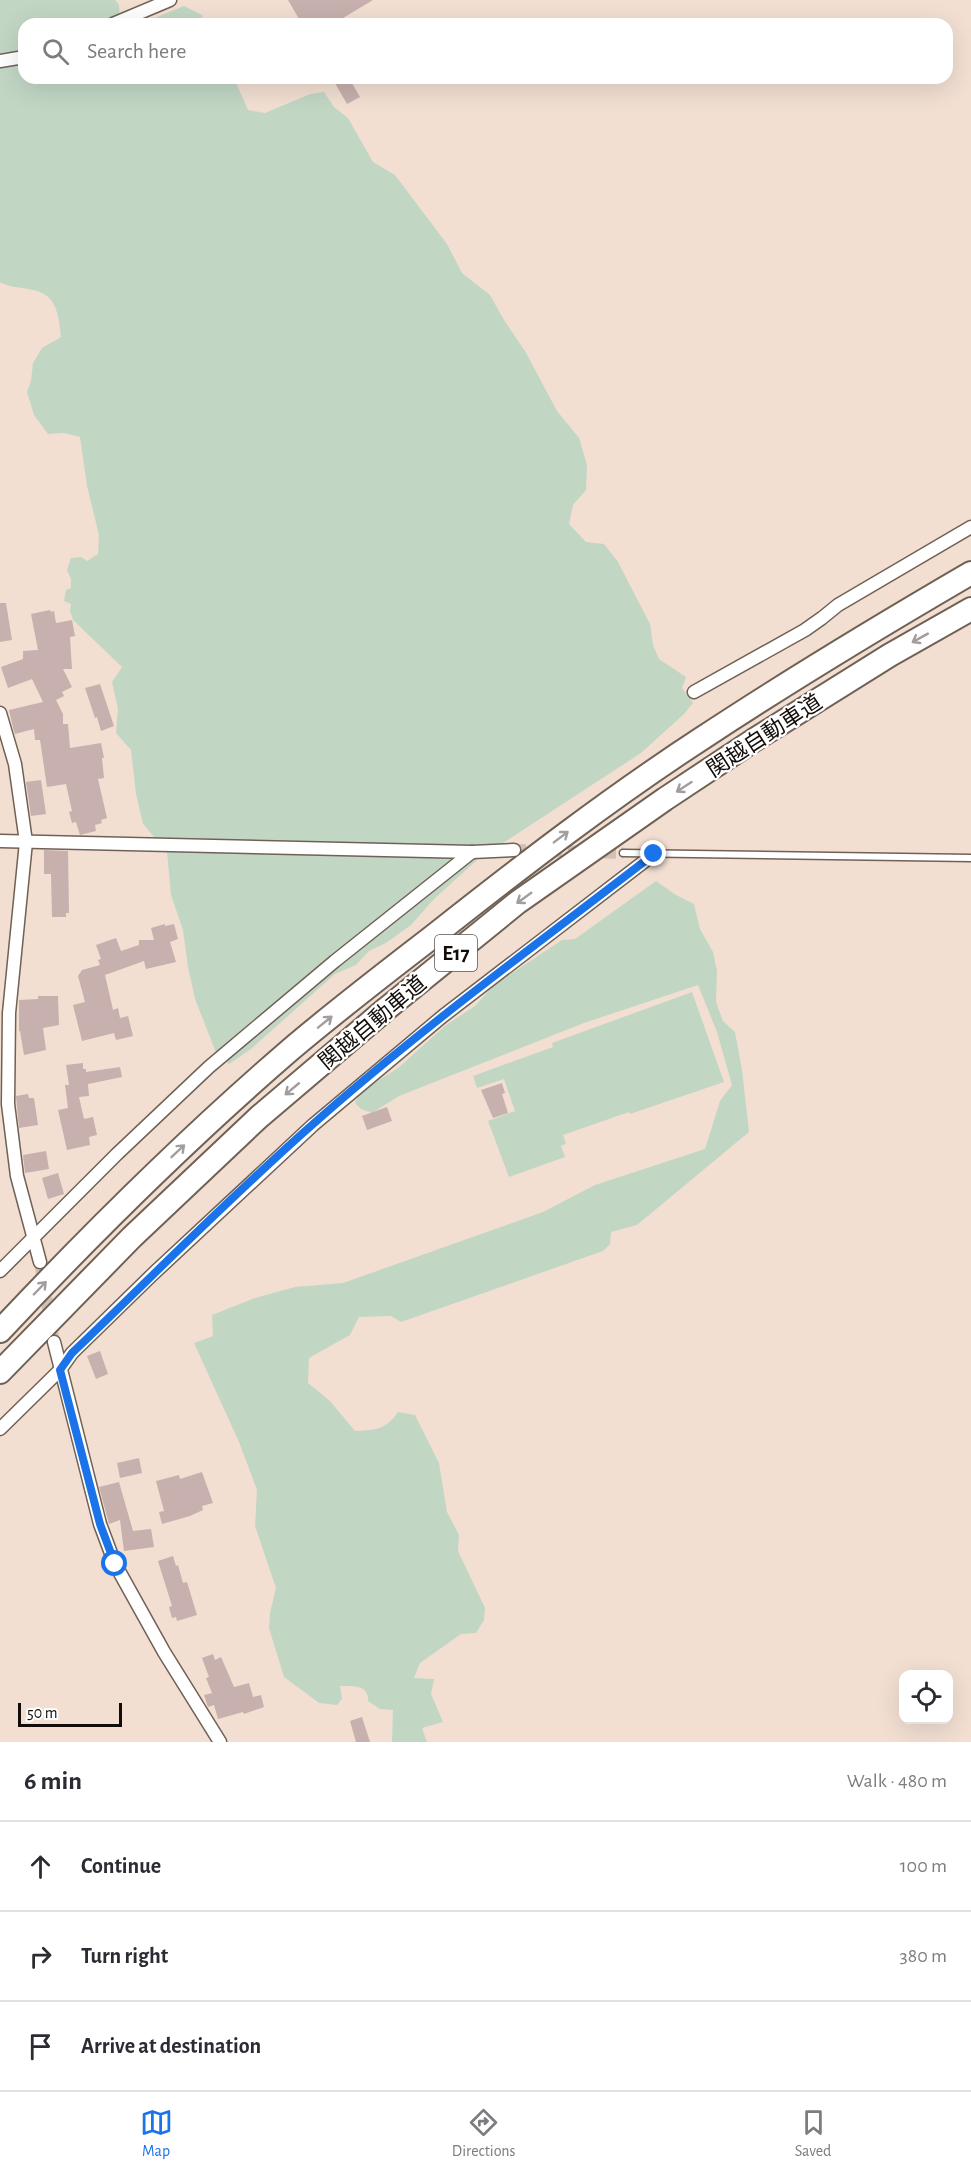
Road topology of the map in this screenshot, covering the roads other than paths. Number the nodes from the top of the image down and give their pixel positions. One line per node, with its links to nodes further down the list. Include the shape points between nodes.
1 (171, 0): 2 (street)
2 (128, 18)
3 (18, 58): 4 (street)
4 (0, 61)
5 (971, 526): 8 (street, via 838,605 805,630)
6 (971, 573): 20 (highway, 関越自動車道 / E17, one-way to 6, via 175,1154 290,1050 486,894 699,740)
7 (971, 609): 23 (highway, 関越自動車道 / E17, one-way to 23, via 754,740 518,903 259,1117 132,1237)
8 (694, 692)
9 (0, 713): 11 (street, via 15,764)
10 (0, 841): 11 (street)
11 (26, 842): 13 (street); 17 (street, via 9,1013 8,1104 17,1176)
12 (514, 850): 13 (street)
13 (472, 852): 17 (street, via 243,1037)
14 (623, 853): 15 (lane)
15 (654, 854): 16 (lane); 22 (street, via 484,983 312,1125 153,1274 72,1353)
16 (971, 858)
17 (33, 1236): 18 (street); 19 (street)
18 (40, 1262)
19 (0, 1271)
20 (0, 1331)
21 (54, 1342): 22 (street)
22 (60, 1370): 24 (street); 25 (street, via 100,1524 115,1564)
23 (0, 1372)
24 (0, 1429)
25 (220, 1742)

